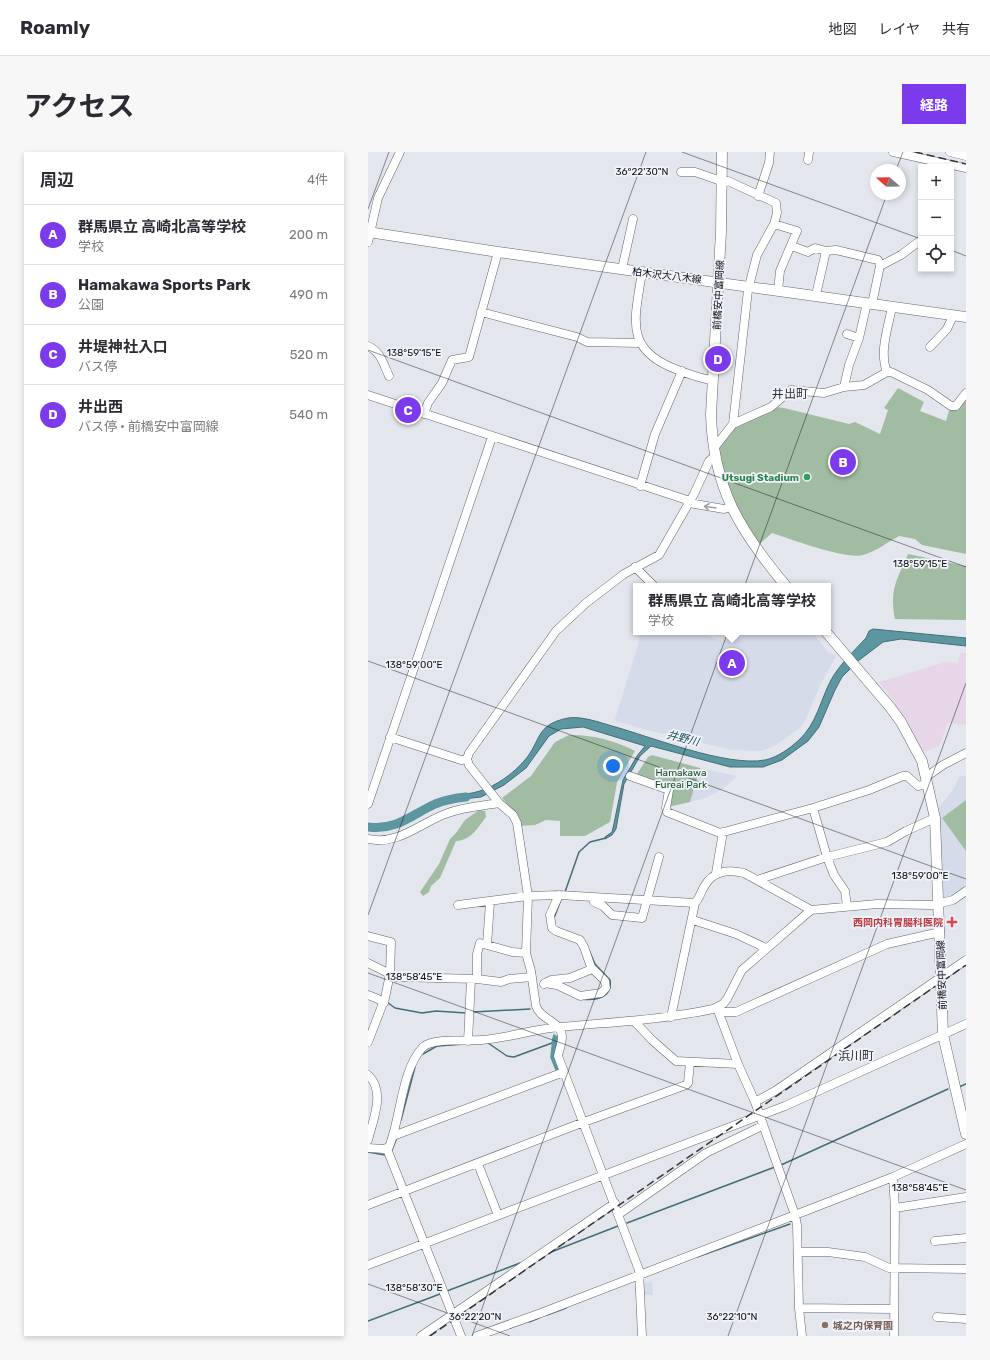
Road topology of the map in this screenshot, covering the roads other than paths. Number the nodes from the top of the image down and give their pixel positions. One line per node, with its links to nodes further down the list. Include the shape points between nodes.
1 (400, 152): 16 (street, via 378,198)
2 (722, 152): 12 (main road, 前橋安中富岡線)
3 (770, 152): 13 (street, via 769,164)
4 (893, 152): 7 (street)
5 (951, 152): 6 (street); 8 (street)
6 (966, 156)
7 (941, 164)
8 (949, 164)
9 (954, 167): 10 (street)
10 (966, 168)
11 (681, 172): 12 (street, via 695,172)
12 (722, 181): 13 (street, via 728,181); 25 (main road, 前橋安中富岡線)
13 (758, 196): 15 (street, via 776,203)
14 (633, 219): 23 (street)
15 (774, 224): 19 (street, via 797,231); 26 (street, via 757,256)
16 (369, 232): 17 (street); 21 (main road, 柏木沢大八木線)
17 (368, 242)
18 (918, 242): 22 (street)
19 (792, 246): 20 (street, via 808,252 815,248); 27 (street, via 780,271)
20 (826, 251): 22 (street, via 836,250 878,260); 28 (street)
21 (498, 252): 23 (main road, 柏木沢大八木線); 31 (street)
22 (880, 266): 29 (street)
23 (622, 269): 24 (main road, 柏木沢大八木線)
24 (642, 272): 25 (main road, 柏木沢大八木線); 36 (street, via 635,319)
25 (719, 282): 26 (main road, 柏木沢大八木線); 42 (main road, 前橋安中富岡線)
26 (750, 286): 27 (main road, 柏木沢大八木線); 47 (street)
27 (778, 290): 28 (main road, 柏木沢大八木線)
28 (816, 295): 29 (main road, 柏木沢大八木線)
29 (869, 304): 30 (main road, 柏木沢大八木線); 35 (street)
30 (892, 307): 32 (main road, 柏木沢大八木線); 40 (street, via 883,353 883,364)
31 (481, 312): 36 (street, via 570,335 587,342); 46 (street, via 469,357 452,360)
32 (953, 316): 33 (main road, 柏木沢大八木線); 38 (street, via 947,329)
33 (966, 317)
34 (847, 334): 35 (street)
35 (859, 338): 43 (street)
36 (640, 343): 39 (street, via 660,363)
37 (368, 346): 41 (street, via 380,354)
38 (930, 347)
39 (682, 371): 42 (street); 50 (street, via 655,434)
40 (887, 372): 43 (street, via 864,385); 44 (street, via 928,390 951,406 956,406)
41 (389, 376)
42 (713, 380): 49 (main road, 前橋安中富岡線, via 711,414)
43 (844, 387): 47 (street, via 816,394 791,390 767,410)
44 (966, 393)
45 (368, 395): 46 (street)
46 (424, 414): 48 (street)
47 (732, 424): 49 (street)
48 (492, 437): 50 (street); 57 (street)
49 (715, 452): 51 (street); 52 (main road, 前橋安中富岡線)
50 (640, 486): 51 (street)
51 (689, 502): 52 (street, one-way to 51, via 724,509); 53 (street, via 659,555)
52 (731, 507): 55 (main road, 前橋安中富岡線, via 751,542)
53 (635, 568): 54 (street); 59 (street, via 586,603 556,631)
54 (651, 583)
55 (784, 583)
56 (829, 635): 61 (main road, 前橋安中富岡線, via 901,722 919,755)
57 (390, 737): 59 (street, via 461,760); 63 (street)
58 (966, 753): 61 (street, via 943,765)
59 (466, 759): 62 (street)
60 (631, 774): 66 (street, via 669,790 667,812)
61 (927, 780): 64 (street, via 918,786 908,776 903,776); 65 (main road, 前橋安中富岡線)
62 (496, 800): 67 (street, via 449,812 406,834 386,840); 74 (street, via 512,815 516,823)
63 (368, 804)
64 (813, 808): 66 (street); 69 (street)
65 (935, 818): 69 (street, via 887,842); 79 (main road, 前橋安中富岡線)
66 (723, 832): 70 (street)
67 (368, 839)
68 (659, 857): 76 (street)
69 (827, 857): 71 (street); 81 (street, via 834,875 845,891)
70 (716, 873): 71 (street, via 739,872); 78 (street, via 709,878)
71 (757, 880): 82 (street)
72 (966, 891): 79 (street, via 953,900)
73 (562, 895): 74 (street); 75 (street); 91 (street, via 550,915 550,924 556,931 580,940)
74 (528, 896): 77 (street); 88 (street)
75 (595, 898): 76 (street); 76 (street, via 594,902 603,906 612,915 640,919 644,914)
76 (647, 900): 78 (street)
77 (490, 902): 80 (street); 86 (street)
78 (695, 903): 83 (street)
79 (939, 903): 81 (street); 84 (main road, 前橋安中富岡線)
80 (458, 905)
81 (847, 906): 82 (street)
82 (811, 910): 87 (street)
83 (692, 920): 87 (street, via 736,934); 101 (street)
84 (940, 932): 94 (main road, 前橋安中富岡線); 100 (street, via 887,944 736,1012 723,1012)
85 (368, 936): 92 (street, via 391,942)
86 (487, 945): 88 (street); 95 (street, via 480,943)
87 (766, 948): 100 (street, via 738,974 727,999)
88 (526, 953): 93 (street)
89 (966, 960): 94 (street)
90 (368, 963): 92 (street)
91 (592, 969): 96 (street, via 570,978 554,979); 96 (street, via 605,981 606,988 601,993 580,996 557,985)
92 (390, 974): 95 (street, via 396,977); 99 (street)
93 (532, 977): 95 (street, via 501,982); 97 (street)
94 (941, 977): 105 (main road, 前橋安中富岡線); 112 (street, via 775,1091)
95 (474, 979): 106 (street)
96 (545, 983): 97 (street)
97 (534, 992): 104 (street, via 537,1010)
98 (368, 995): 99 (street)
99 (384, 1003): 107 (street)
100 (717, 1008): 101 (street); 109 (street)
101 (671, 1016): 102 (street)
102 (635, 1022): 104 (street); 108 (street, via 676,1061)
103 (966, 1024): 105 (street)
104 (559, 1027): 106 (street, via 501,1039); 110 (street, via 562,1035 558,1056)
105 (943, 1034): 113 (street, via 865,1071); 116 (main road, 前橋安中富岡線)
106 (468, 1041): 117 (street, via 432,1042 416,1055)
107 (368, 1042)
108 (690, 1063): 109 (street); 114 (street, via 686,1086)
109 (738, 1064): 112 (street)
110 (564, 1072): 114 (street); 117 (street)
111 (368, 1075): 118 (street, via 374,1082 377,1097)
112 (755, 1102): 113 (street)
113 (759, 1116): 115 (street); 123 (street)
114 (584, 1122): 122 (street); 123 (street)
115 (762, 1126): 130 (street, via 706,1153); 132 (street)
116 (966, 1134)
117 (393, 1136): 121 (street)
118 (368, 1140)
119 (966, 1144): 124 (street)
120 (368, 1148): 121 (street)
121 (387, 1148): 125 (street)
122 (478, 1164): 125 (street); 131 (street)
123 (604, 1175): 127 (street); 131 (street)
124 (893, 1177): 129 (street); 132 (street)
125 (405, 1191): 128 (street); 135 (street)
126 (966, 1197): 129 (street)
127 (615, 1203): 130 (street); 143 (street)
128 (368, 1205)
129 (895, 1208): 138 (street)
130 (619, 1214): 140 (street)
131 (498, 1215): 135 (street)
132 (795, 1215): 136 (street); 140 (street)
133 (966, 1238): 134 (street)
134 (935, 1241)
135 (425, 1243): 137 (street); 143 (street)
136 (798, 1252): 138 (street, via 828,1252 865,1257); 141 (street)
137 (368, 1265)
138 (893, 1268): 139 (street); 142 (street)
139 (966, 1269)
140 (640, 1274): 148 (street); 149 (street)
141 (800, 1308): 142 (street); 150 (street)
142 (893, 1309): 151 (street)
143 (452, 1315): 146 (street); 147 (street)
144 (937, 1317): 145 (street)
145 (966, 1319)
146 (422, 1336)
147 (460, 1336)
148 (477, 1336)
149 (642, 1336)
150 (802, 1336)
151 (894, 1336)

